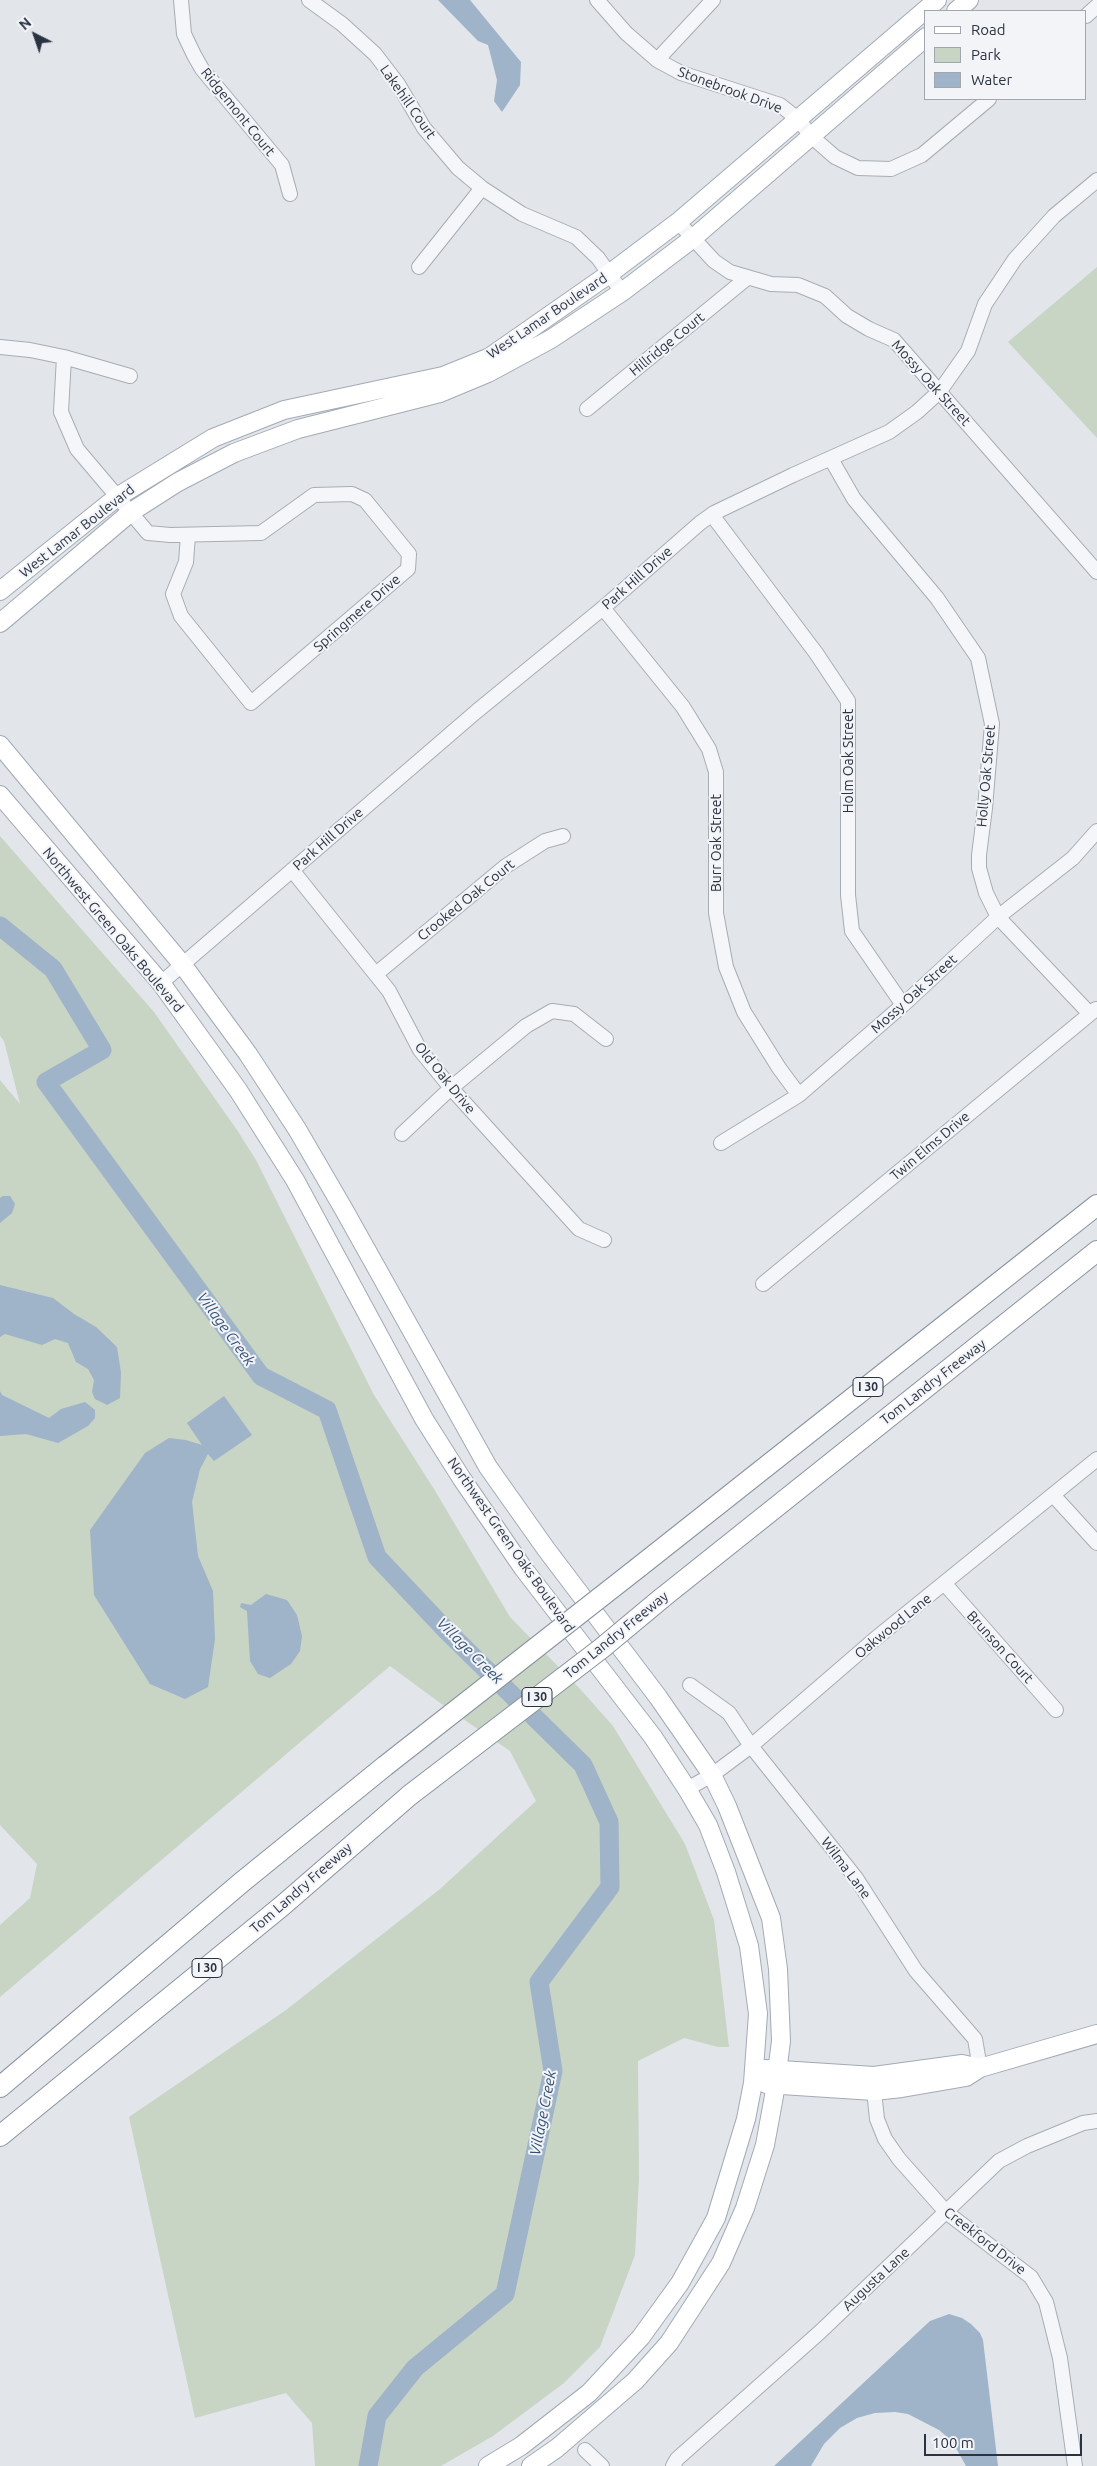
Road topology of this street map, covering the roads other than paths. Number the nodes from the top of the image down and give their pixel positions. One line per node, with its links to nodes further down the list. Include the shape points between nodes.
1 (181, 0): 19 (street, Ridgemont Court, via 184,34 194,55 282,165)
2 (309, 0): 18 (street, Lakehill Court, via 375,54 398,84 424,128 458,168)
3 (597, 0): 13 (street, Stonebrook Drive)
4 (713, 0): 13 (street)
5 (937, 0): 8 (main road, West Lamar Boulevard)
6 (969, 0): 9 (main road)
7 (1097, 6): 11 (street)
8 (925, 10)
9 (957, 10)
10 (924, 11): 15 (main road, West Lamar Boulevard)
11 (1087, 15)
12 (924, 39): 16 (main road, West Lamar Boulevard)
13 (656, 60): 15 (street, Stonebrook Drive, via 681,73 780,105)
14 (988, 100): 16 (street, Stonebrook Drive, via 922,155 890,169 858,168 835,157)
15 (798, 119): 16 (street, Stonebrook Drive); 20 (main road, West Lamar Boulevard)
16 (811, 136): 21 (main road, West Lamar Boulevard)
17 (1097, 180): 29 (street, Park Hill Drive, via 1054,216 1015,259 985,304 968,351)
18 (482, 188): 22 (street); 23 (street, Lakehill Court, via 522,214 576,237)
19 (290, 194)
20 (678, 222): 21 (street, Mossy Oak Street); 23 (main road, West Lamar Boulevard)
21 (692, 239): 24 (street, Mossy Oak Street, via 714,261); 25 (main road, West Lamar Boulevard)
22 (419, 267)
23 (609, 274): 25 (street, Lakehill Court); 32 (main road, West Lamar Boulevard, via 490,356 443,376 284,410 213,438)
24 (747, 278): 29 (street, Mossy Oak Street, via 771,284 798,285 825,296 847,316 894,340); 30 (street, Hillridge Court)
25 (622, 292): 33 (main road, West Lamar Boulevard, via 552,338 488,373 440,393 298,429 234,453 178,482)
26 (0, 347): 27 (street)
27 (64, 357): 28 (street); 32 (street, Springmere Drive, via 61,412 77,449)
28 (130, 376)
29 (940, 391): 31 (street, Park Hill Drive, via 888,432); 36 (street, Mossy Oak Street)
30 (587, 409)
31 (831, 459): 34 (street, Park Hill Drive); 45 (street, Holly Oak Street, via 854,499 938,598 978,658 992,724 979,868 986,893)
32 (117, 497): 33 (street, Springmere Drive); 37 (main road, West Lamar Boulevard)
33 (131, 512): 35 (street, Springmere Drive, via 148,533); 39 (main road, West Lamar Boulevard)
34 (712, 515): 38 (street, Park Hill Drive); 49 (street, Holm Oak Street, via 848,701 848,895 852,931)
35 (188, 535): 35 (street, Springmere Drive, via 186,562 172,594 181,616 252,703 408,569 409,554 365,500 352,494 314,495 261,533)
36 (1097, 572)
37 (0, 591)
38 (603, 608): 44 (street, Park Hill Drive); 53 (street, Burr Oak Street, via 683,707 709,749 716,772 716,913 726,967 744,1012)
39 (0, 623)
40 (0, 746): 46 (main road, Northwest Green Oaks Boulevard)
41 (0, 796): 48 (main road, Northwest Green Oaks Boulevard)
42 (1097, 831): 45 (street, Mossy Oak Street, via 1073,858)
43 (562, 836): 47 (street, Crooked Oak Court, via 545,841 506,866)
44 (292, 870): 46 (street, Park Hill Drive); 47 (street, Old Oak Drive)
45 (998, 917): 49 (street, Mossy Oak Street); 50 (street, Holly Oak Street)
46 (182, 964): 48 (street, Park Hill Drive); 67 (main road, Northwest Green Oaks Boulevard, via 248,1054 296,1129 488,1467)
47 (376, 974): 52 (street, Old Oak Drive, via 389,991 420,1050)
48 (161, 983): 68 (main road, Northwest Green Oaks Boulevard, via 238,1090 295,1180 424,1419 462,1479 522,1568 653,1738)
49 (903, 1005): 53 (street, Mossy Oak Street)
50 (1093, 1011): 59 (street, Twin Elms Drive)
51 (606, 1039): 52 (street, via 574,1014 552,1011 526,1026)
52 (451, 1088): 54 (street); 57 (street, Old Oak Drive, via 580,1229)
53 (799, 1095): 55 (street, Mossy Oak Street)
54 (402, 1134)
55 (722, 1143)
56 (1097, 1205): 73 (highway, I 30, bridge, via 386,1766 242,1882)
57 (604, 1240)
58 (1097, 1251): 76 (highway, Tom Landry Freeway / I 30, bridge, via 602,1648 410,1795 282,1906)
59 (763, 1284)
60 (1097, 1459): 61 (street, Oakwood Lane)
61 (1054, 1496): 62 (street); 63 (street, Oakwood Lane)
62 (1097, 1543)
63 (944, 1583): 65 (street, Brunson Court); 66 (street, Oakwood Lane)
64 (690, 1685): 66 (street, Wilma Lane, via 729,1713)
65 (1056, 1710)
66 (750, 1746): 67 (street, Oakwood Lane); 70 (street, Wilma Lane, via 856,1878 916,1971 975,2039)
67 (712, 1775): 68 (street, Oakwood Lane); 72 (main road, Northwest Green Oaks Boulevard, via 728,1806 771,1918 778,1969 781,2032)
68 (687, 1789): 71 (main road, Northwest Green Oaks Boulevard, via 708,1825 749,1946 758,2014)
69 (1097, 2034): 70 (main road)
70 (980, 2068): 72 (main road, via 962,2064 874,2076); 74 (main road, via 966,2077 944,2082)
71 (754, 2076): 72 (main road); 79 (main road, Northwest Green Oaks Boulevard, via 746,2119 716,2218 680,2283 640,2337 589,2393 521,2446)
72 (777, 2077): 74 (main road); 80 (main road, Northwest Green Oaks Boulevard, via 765,2145 745,2208 721,2263 695,2304 669,2343 635,2381 557,2448)
73 (0, 2087)
74 (874, 2091): 77 (street, Creekford Drive, via 877,2119 885,2139)
75 (1097, 2121): 77 (street, Augusta Lane, via 1083,2123 1043,2139 999,2161)
76 (0, 2136)
77 (946, 2212): 82 (street, Augusta Lane); 83 (street, Creekford Drive, via 1031,2277 1046,2302 1060,2358)
78 (585, 2450): 81 (street)
79 (488, 2466)
80 (530, 2466)
81 (602, 2466)
82 (673, 2466)
83 (1075, 2466)

